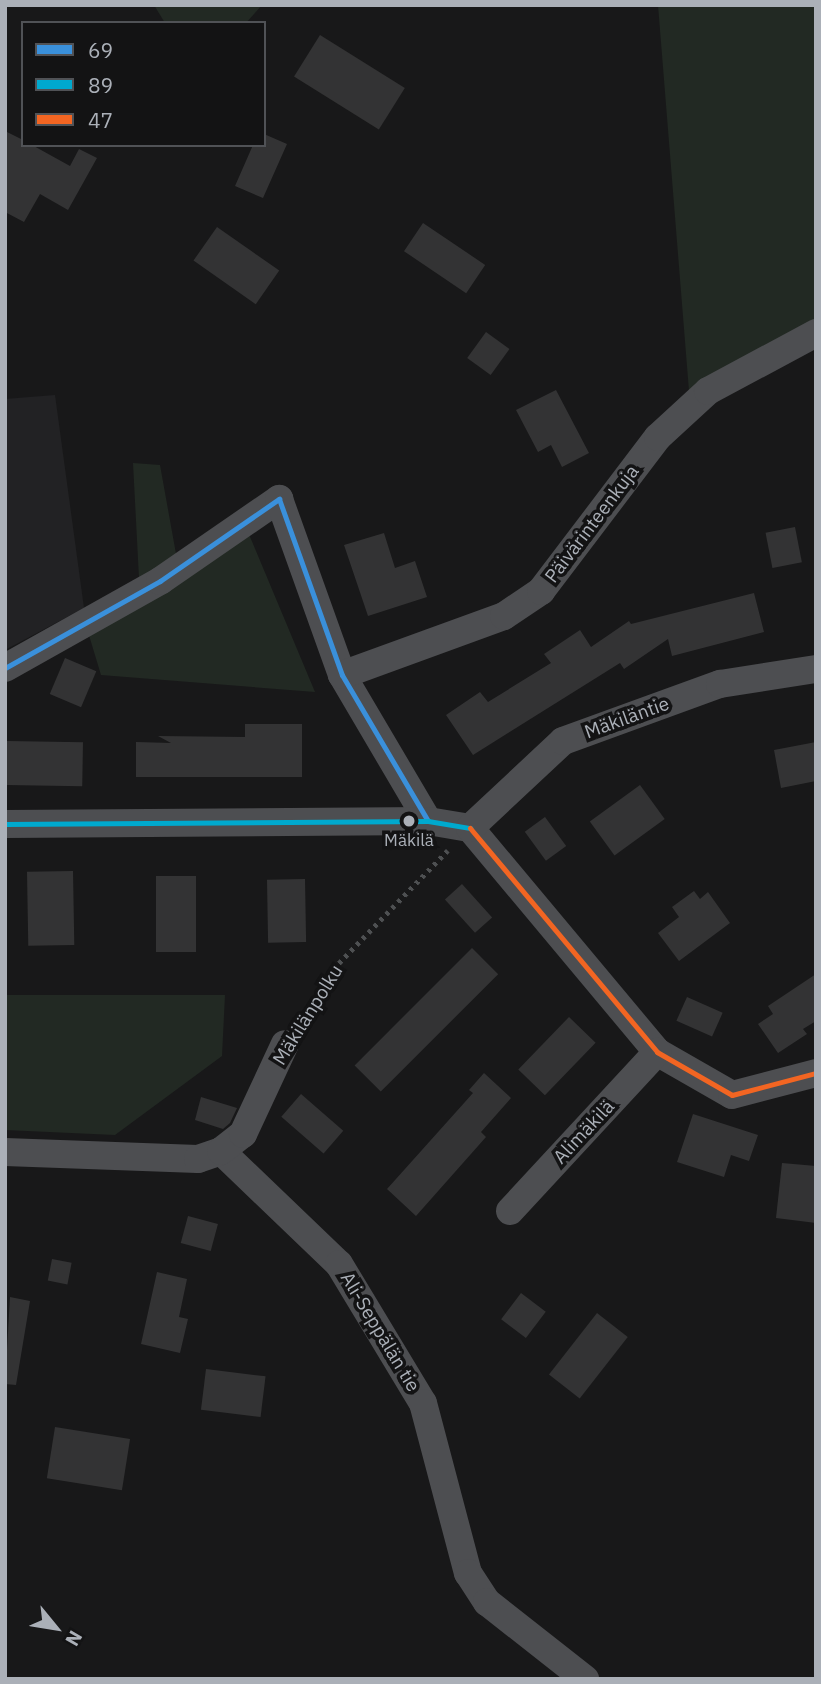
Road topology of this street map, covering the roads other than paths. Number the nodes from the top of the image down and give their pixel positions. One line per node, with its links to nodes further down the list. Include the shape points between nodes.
1 (816, 333): 4 (street, Päivärinteenkuja, via 708,391 658,437 541,592 505,616)
2 (5, 668): 4 (street, via 160,581 279,499)
3 (816, 669): 7 (street, Mäkiläntie, via 719,684 563,741)
4 (342, 675): 5 (street)
5 (428, 821): 6 (street); 7 (street)
6 (5, 824)
7 (470, 828): 9 (street)
8 (285, 1044): 11 (street, Mäkilänpolku, via 243,1133)
9 (657, 1052): 10 (street, via 732,1095); 13 (street, Alimäkilä)
10 (816, 1073)
11 (221, 1151): 12 (street, via 198,1159); 14 (street, Ali-Seppälän tie, via 339,1264 423,1403 468,1573 487,1602)
12 (5, 1152)
13 (510, 1211)
14 (585, 1679)

